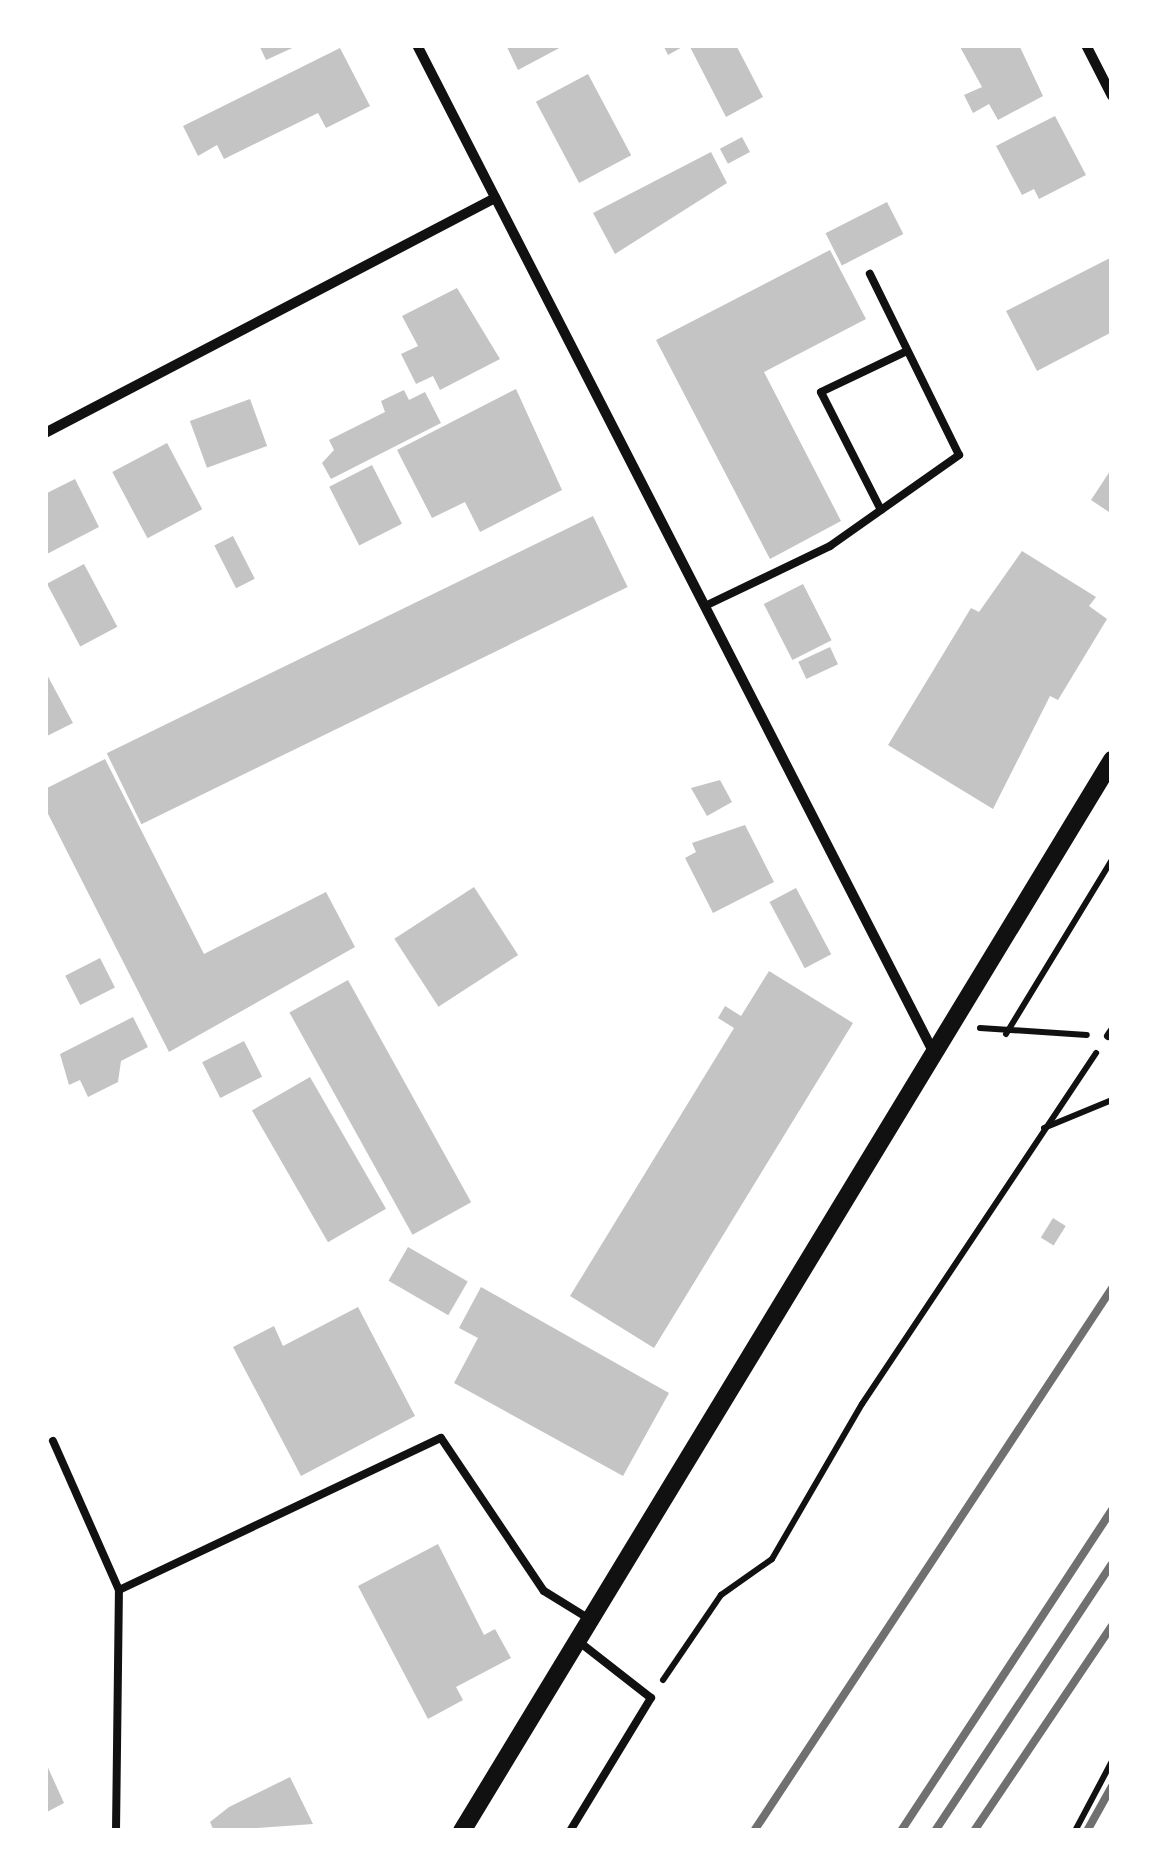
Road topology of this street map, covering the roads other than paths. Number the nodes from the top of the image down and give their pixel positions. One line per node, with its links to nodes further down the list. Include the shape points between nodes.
1 (417, 45): 4 (street)
2 (1086, 45): 3 (street)
3 (1112, 96)
4 (495, 198): 7 (street); 9 (street)
5 (870, 274): 6 (lane)
6 (907, 350): 8 (lane, via 959,454); 8 (lane, via 822,392)
7 (45, 433)
8 (881, 510): 9 (lane)
9 (705, 606): 11 (street)
10 (1112, 760): 11 (street)
11 (935, 1054): 14 (street)
12 (54, 1442): 13 (lane)
13 (118, 1590): 14 (lane, via 441,1438 544,1591); 16 (lane)
14 (591, 1620): 15 (street)
15 (578, 1641): 17 (street); 18 (lane, via 651,1698)
16 (116, 1831)
17 (462, 1831)
18 (570, 1831)

